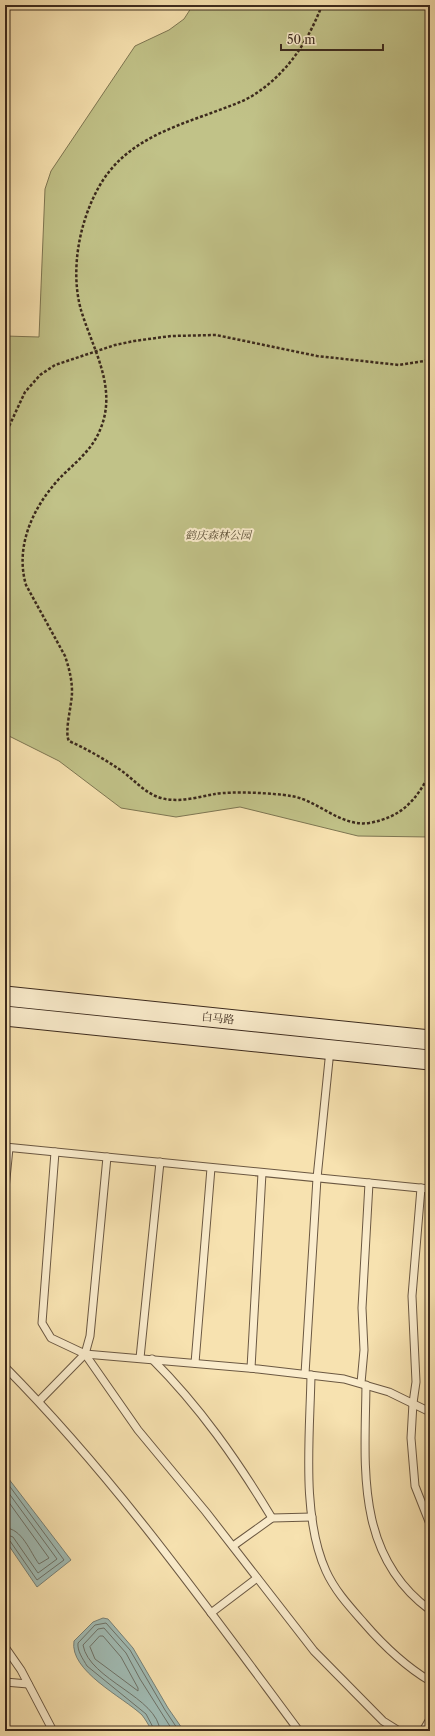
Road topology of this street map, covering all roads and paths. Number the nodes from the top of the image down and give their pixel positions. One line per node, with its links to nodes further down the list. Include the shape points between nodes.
1 (322, 5): 2 (path, via 299,51 271,84 239,103 151,136 119,159 104,178 87,217 78,252 77,269 81,309)
2 (95, 351): 3 (path, via 134,341 171,336 216,335 325,356 399,365); 4 (path, via 55,365 40,375 25,392); 5 (path, via 105,376 107,396 100,431 87,452 58,479 42,501 25,537 22,554 26,585 69,668 72,691 67,733 70,741 120,770 142,789 161,798 183,799 228,793 291,796 314,803 347,821 355,822 368,823 380,820 405,808 417,797)
3 (430, 360)
4 (5, 435)
5 (430, 774)
6 (5, 996): 8 (street, 白马路)
7 (5, 1016): 9 (street, 白马路)
8 (430, 1040)
9 (330, 1050): 10 (street, 白马路); 17 (lane)
10 (430, 1060)
11 (7, 1147): 12 (lane); 20 (lane)
12 (56, 1152): 13 (lane); 22 (lane, via 42,1323 51,1338)
13 (107, 1157): 14 (lane); 22 (lane, via 90,1336)
14 (160, 1162): 15 (lane); 23 (lane)
15 (212, 1168): 16 (lane); 25 (lane)
16 (262, 1173): 17 (lane); 27 (lane)
17 (317, 1178): 18 (lane); 28 (lane)
18 (369, 1183): 19 (lane); 29 (lane, via 362,1308)
19 (420, 1188): 21 (lane); 31 (lane, via 412,1296 416,1382)
20 (5, 1189)
21 (430, 1189)
22 (85, 1354): 23 (lane); 30 (lane); 36 (lane, via 138,1430)
23 (140, 1358): 24 (lane)
24 (152, 1359): 25 (lane); 34 (lane, via 209,1423)
25 (195, 1363): 27 (lane)
26 (5, 1367): 30 (lane)
27 (251, 1368): 28 (lane)
28 (308, 1375): 29 (lane); 33 (lane)
29 (364, 1384): 31 (lane); 38 (lane, via 366,1487 372,1521 384,1555 393,1571 409,1592)
30 (39, 1401): 39 (lane, via 92,1461)
31 (413, 1403): 32 (lane); 35 (lane, via 411,1438 415,1486)
32 (430, 1412)
33 (312, 1517): 34 (lane); 41 (lane, via 324,1565 340,1595 387,1647)
34 (272, 1518): 36 (lane)
35 (430, 1524)
36 (233, 1546): 37 (lane)
37 (257, 1578): 39 (lane); 47 (lane, via 314,1651 383,1721)
38 (430, 1610)
39 (211, 1613): 46 (lane)
40 (5, 1647): 43 (lane)
41 (430, 1681)
42 (5, 1682): 43 (lane)
43 (28, 1684): 45 (lane)
44 (430, 1719): 48 (lane)
45 (53, 1731)
46 (299, 1731)
47 (399, 1731)
48 (422, 1731)

